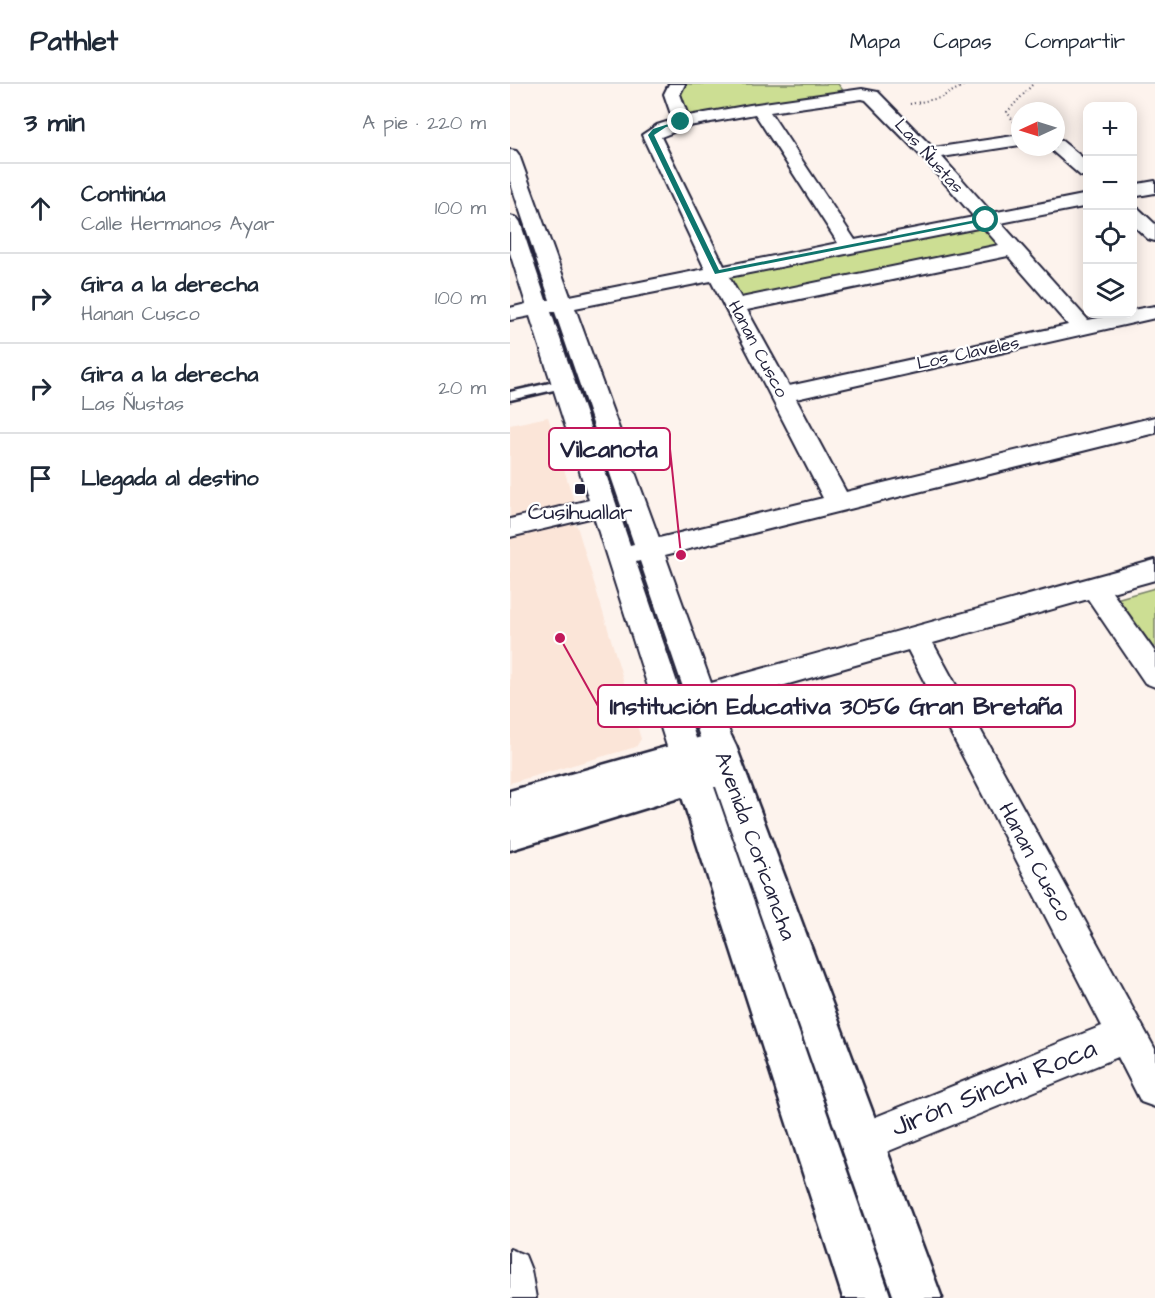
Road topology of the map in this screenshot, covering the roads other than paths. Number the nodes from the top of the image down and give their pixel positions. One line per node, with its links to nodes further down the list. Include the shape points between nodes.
1 (677, 84): 4 (street, via 672,94)
2 (854, 89): 3 (street, Las Ñustas); 8 (street, Las Ñustas, via 872,96 886,108)
3 (760, 109): 4 (street, Las Ñustas); 18 (street)
4 (681, 122): 5 (street, Las Ñustas)
5 (655, 130): 20 (street, Hanan Cusco, via 651,135)
6 (1011, 141): 8 (street)
7 (1065, 153): 10 (street)
8 (929, 154): 15 (street, Las Ñustas)
9 (510, 155): 21 (street, Avenida Coricancha)
10 (1083, 168)
11 (1155, 187): 12 (street)
12 (1137, 190)
13 (1083, 201): 15 (street)
14 (1137, 218): 17 (street)
15 (986, 220): 18 (street); 19 (street, Las Ñustas)
16 (510, 222): 23 (street, Avenida Coricancha)
17 (1155, 235)
18 (850, 247): 20 (street)
19 (1011, 249): 22 (street); 26 (street, Las Ñustas)
20 (717, 273): 21 (street); 22 (street, Hanan Cusco)
21 (564, 303): 23 (street); 34 (street, Avenida Coricancha)
22 (735, 306): 28 (street, Hanan Cusco)
23 (539, 308): 25 (street); 27 (street, Avenida Coricancha)
24 (1155, 312): 26 (street, Los Claveles)
25 (510, 314)
26 (1083, 328): 28 (street, Los Claveles)
27 (563, 384): 29 (lane); 32 (street, Avenida Coricancha)
28 (782, 395): 31 (street, Hanan Cusco)
29 (510, 396)
30 (1155, 425): 31 (street)
31 (839, 503): 34 (street)
32 (603, 506): 33 (street); 35 (street, Avenida Coricancha)
33 (510, 528)
34 (650, 549): 35 (street); 40 (street, Avenida Coricancha)
35 (620, 556): 40 (street, Avenida Coricancha)
36 (1155, 570): 37 (street)
37 (1094, 587): 38 (street); 39 (street)
38 (915, 637): 40 (street, via 719,692); 43 (street, Hanan Cusco)
39 (1155, 675)
40 (703, 746): 41 (street); 42 (street); 45 (street, Avenida Coricancha); 48 (street, Avenida Coricancha)
41 (510, 807)
42 (510, 834)
43 (1127, 1035): 44 (street, Hanan Cusco); 45 (street, Jirón Sinchi Roca)
44 (1155, 1088)
45 (862, 1142): 49 (street, Avenida Coricancha)
46 (510, 1270): 47 (street)
47 (514, 1298)
48 (867, 1298)
49 (918, 1298)

